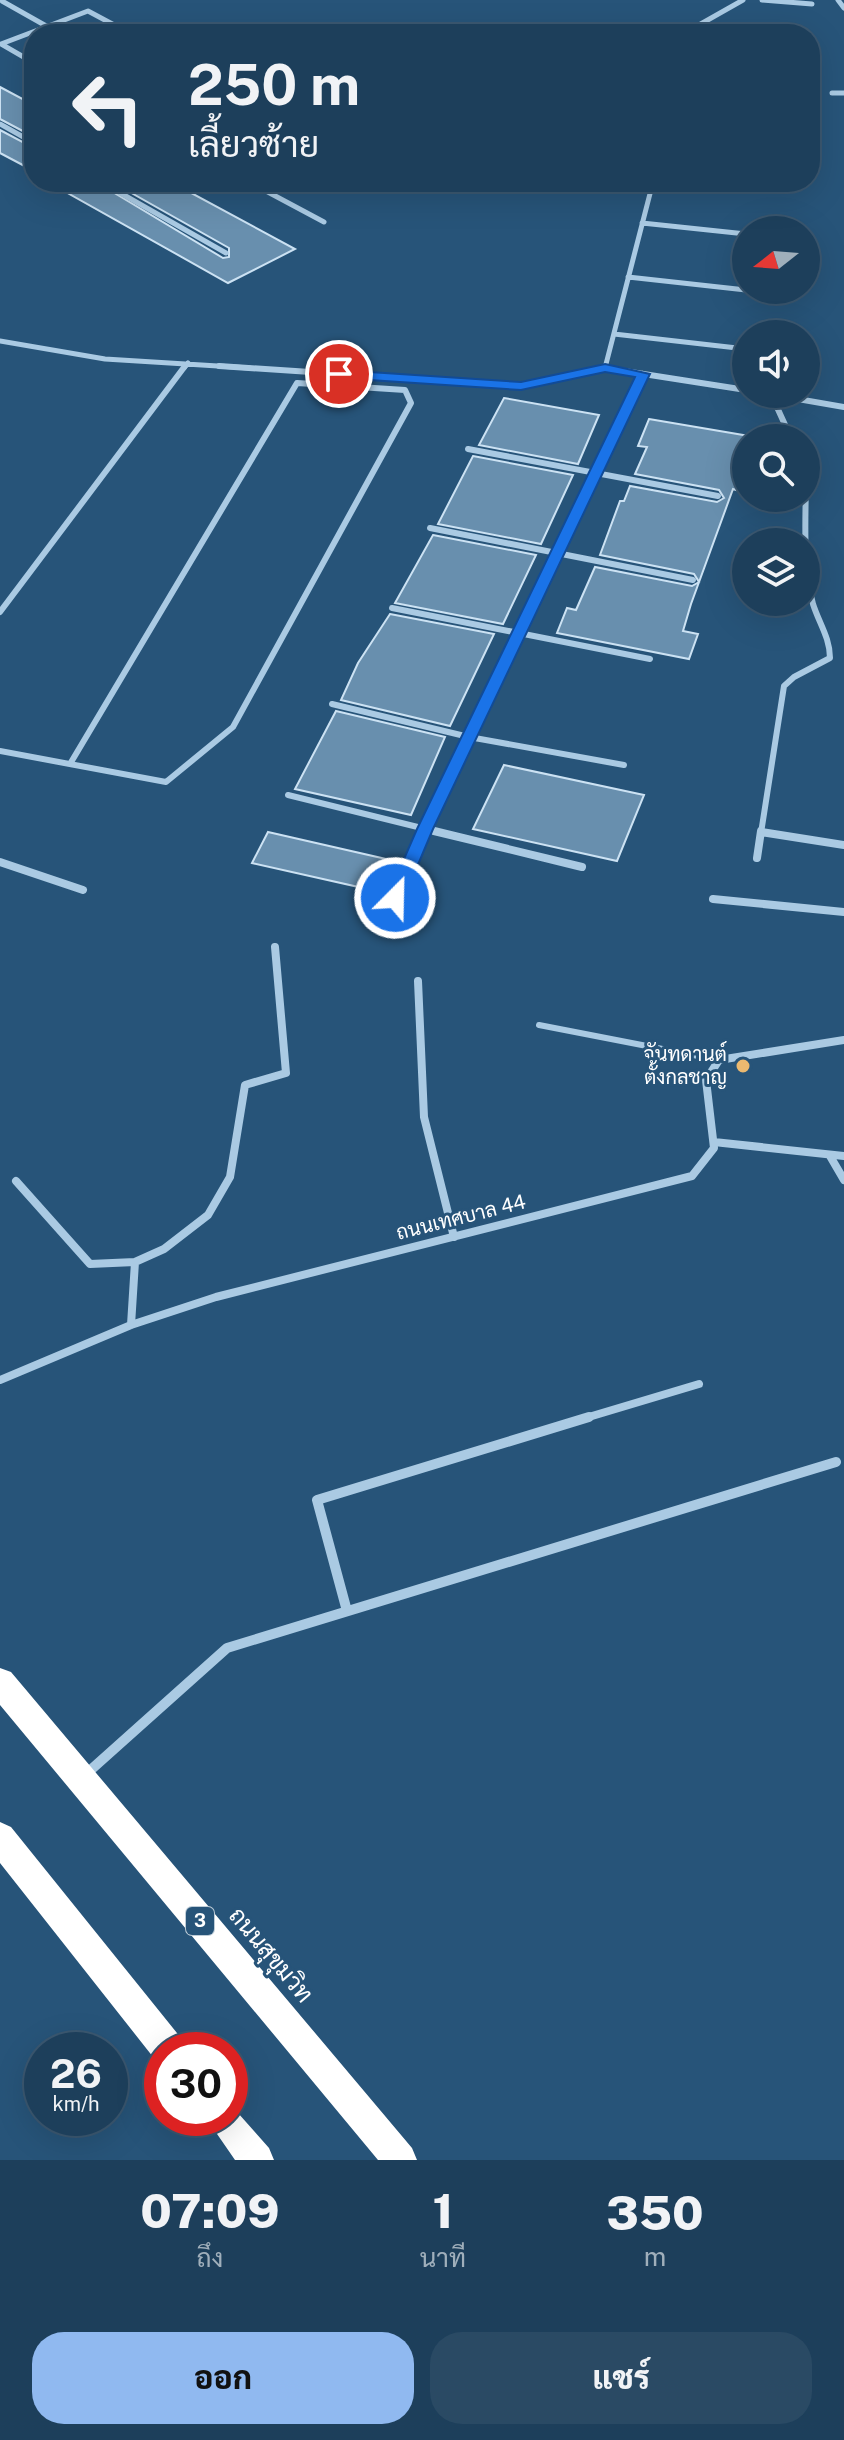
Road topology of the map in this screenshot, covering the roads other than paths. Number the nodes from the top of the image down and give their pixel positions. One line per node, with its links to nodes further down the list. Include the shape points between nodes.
1 (743, 0): 10 (street)
2 (762, 0): 5 (street)
3 (838, 0): 6 (street)
4 (2, 1): 7 (street)
5 (812, 4)
6 (844, 8)
7 (43, 24)
8 (56, 24): 9 (street, via 88,11)
9 (112, 24)
10 (701, 24)
11 (24, 36): 12 (street, via 1,44)
12 (24, 57)
13 (832, 93): 14 (street)
14 (844, 93)
15 (0, 124): 16 (street)
16 (24, 137)
17 (119, 192): 23 (street)
18 (268, 192): 20 (street)
19 (650, 192): 21 (street)
20 (324, 222)
21 (642, 223): 22 (street); 24 (street)
22 (732, 233)
23 (226, 253)
24 (628, 277): 25 (street); 26 (street)
25 (732, 288)
26 (614, 334): 28 (street); 30 (street)
27 (0, 341): 29 (street, via 105,359)
28 (732, 347)
29 (188, 363): 30 (street, via 521,386); 43 (street)
30 (605, 368): 31 (street)
31 (643, 374): 32 (street); 36 (street)
32 (732, 388)
33 (820, 403): 34 (street)
34 (844, 407)
35 (468, 449): 36 (street)
36 (596, 471): 37 (street); 40 (street)
37 (718, 496)
38 (806, 512): 53 (street, via 813,603 830,658 784,686)
39 (430, 528): 40 (street)
40 (557, 554): 41 (street); 44 (street)
41 (693, 580)
42 (392, 608): 44 (street)
43 (0, 612)
44 (519, 633): 45 (street); 47 (street)
45 (650, 659)
46 (332, 704): 47 (street)
47 (469, 737): 50 (street); 52 (street)
48 (0, 751): 49 (street)
49 (70, 764): 49 (street, via 166,782 233,727 411,403 405,390 297,383)
50 (624, 765)
51 (288, 795): 52 (street)
52 (425, 829): 57 (street); 59 (street)
53 (761, 832): 54 (street); 55 (street)
54 (844, 845)
55 (757, 858)
56 (0, 862): 58 (street)
57 (582, 867)
58 (83, 890)
59 (395, 898)
60 (713, 899): 61 (street)
61 (844, 912)
62 (275, 947): 73 (street, via 286,1073 245,1085 230,1177 208,1215 164,1249)
63 (418, 981): 72 (street, via 424,1117)
64 (539, 1025): 66 (lane)
65 (844, 1040): 66 (street)
66 (719, 1060): 67 (street, via 706,1080)
67 (714, 1142): 68 (street); 72 (street, ถนนเทศบาล 44, via 692,1176)
68 (830, 1156): 69 (street); 70 (street)
69 (844, 1156)
70 (844, 1180)
71 (16, 1181): 73 (street, via 90,1264)
72 (454, 1237): 74 (street, ถนนเทศบาล 44, via 216,1297)
73 (135, 1262): 74 (street)
74 (131, 1325): 75 (street, ถนนเทศบาล 44)
75 (0, 1380)
76 (699, 1384): 78 (street, via 317,1500)
77 (836, 1462): 78 (street)
78 (347, 1611): 80 (street, via 227,1648)
79 (0, 1682): 80 (highway, ถนนสุขุมวิท / 3)
80 (81, 1778): 85 (highway, ถนนสุขุมวิท / 3)
81 (0, 1838): 82 (highway)
82 (155, 2032)
83 (238, 2136): 84 (highway)
84 (257, 2160)
85 (400, 2160)

